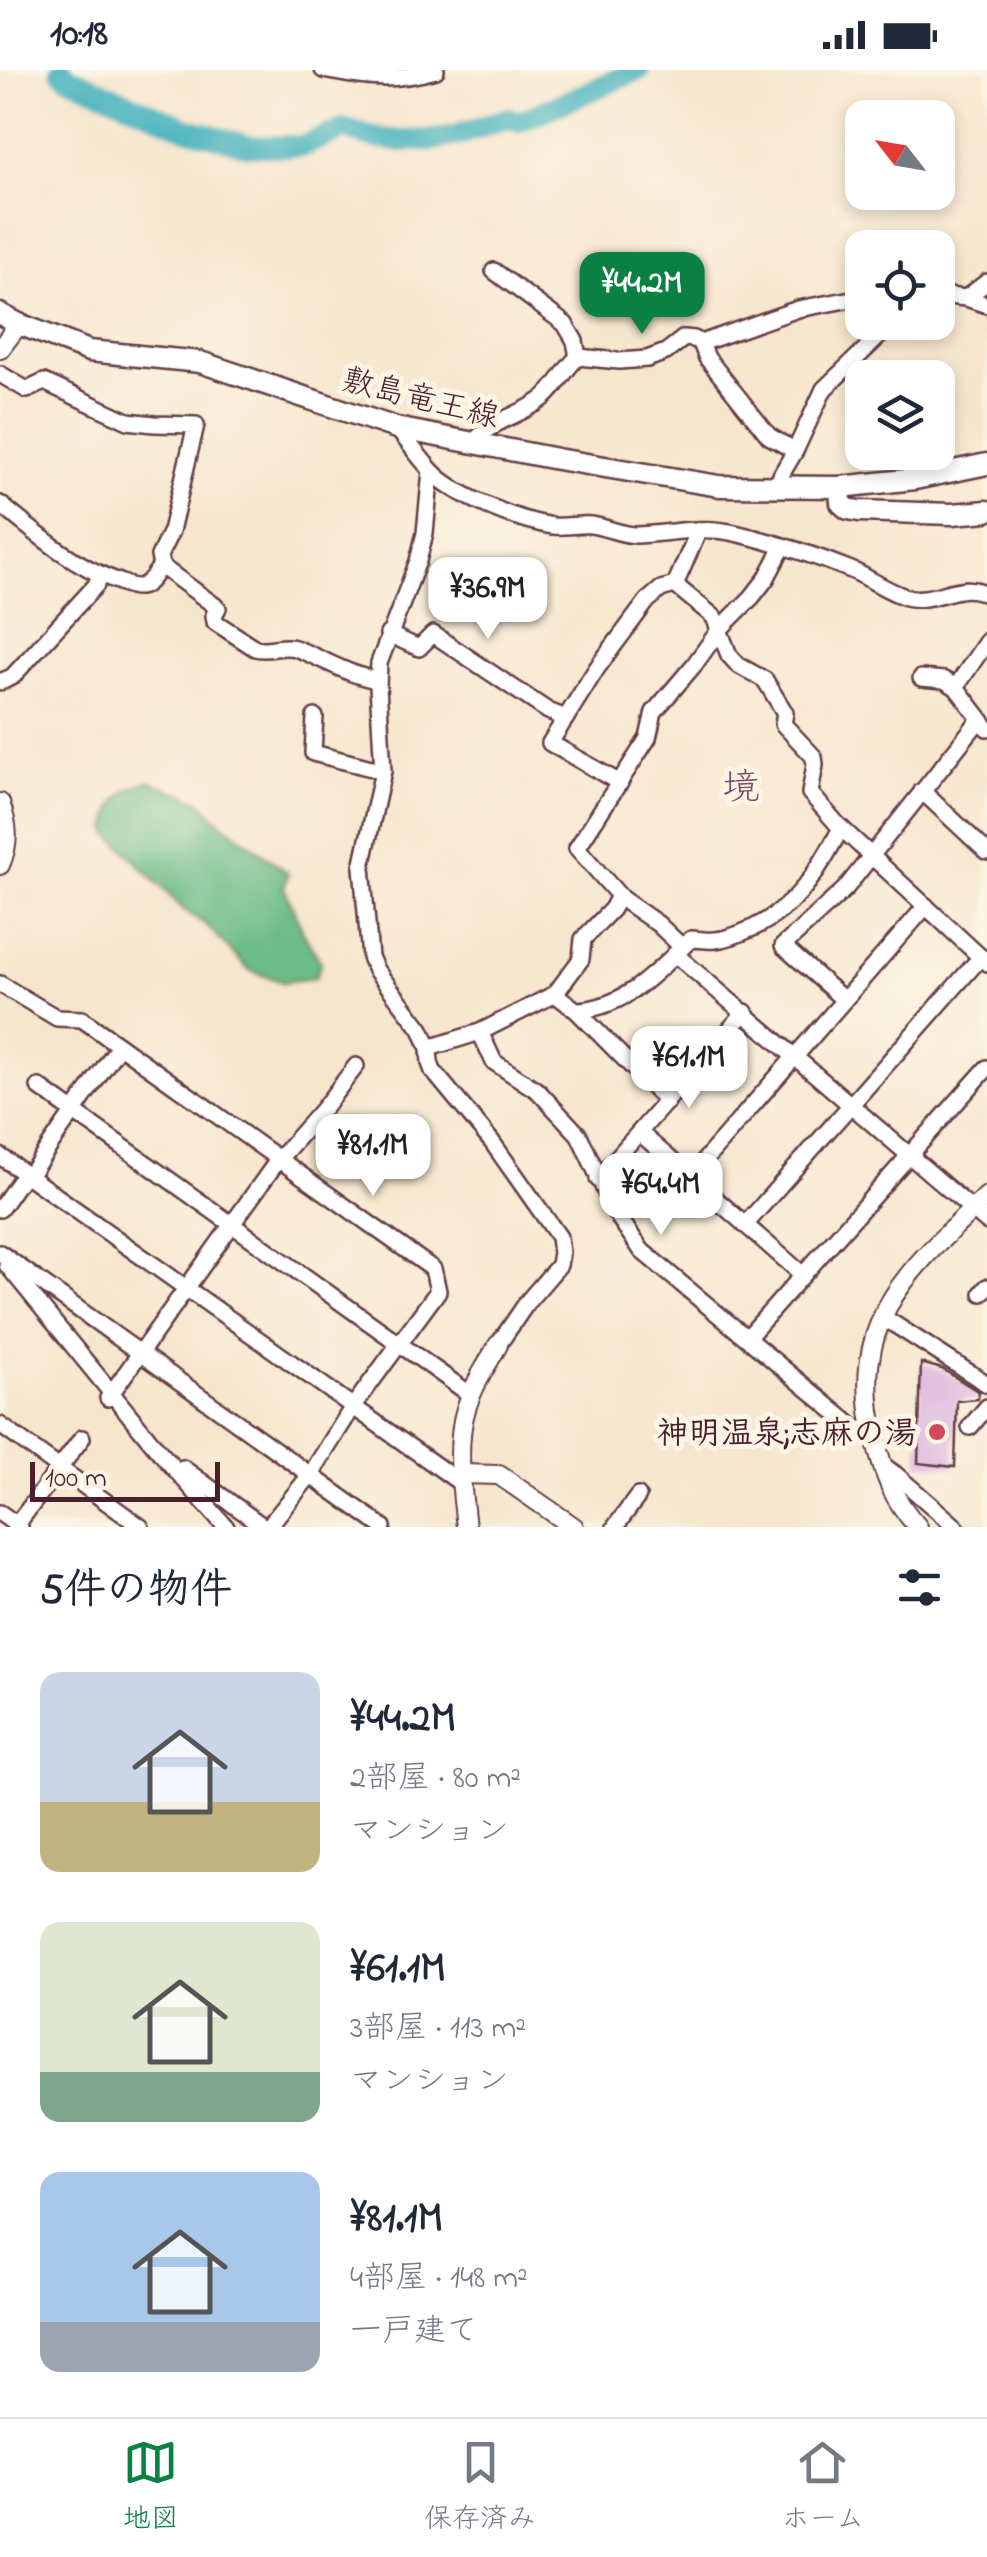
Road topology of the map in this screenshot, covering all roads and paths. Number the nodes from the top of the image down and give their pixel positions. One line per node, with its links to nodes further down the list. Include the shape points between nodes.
1 (323, 70): 2 (street, via 387,79)
2 (436, 70)
3 (494, 271): 13 (street, via 564,324)
4 (987, 282): 6 (street)
5 (955, 297): 6 (street)
6 (966, 298): 8 (street)
7 (845, 300): 11 (street)
8 (987, 305)
9 (9, 319): 12 (street); 15 (main road, 敷島竜王線, via 89,352 200,362)
10 (875, 340): 17 (street, via 824,389)
11 (700, 342): 13 (street, via 684,338 647,360); 17 (street, via 769,436)
12 (0, 349)
13 (578, 357): 16 (street, via 543,399 483,430)
14 (0, 374): 26 (street, via 27,390 44,382 128,421 196,425)
15 (396, 428): 16 (main road, 敷島竜王線); 19 (street)
16 (473, 443): 21 (main road, 敷島竜王線, via 719,486)
17 (795, 451): 21 (street)
18 (987, 464): 20 (main road, 敷島竜王線)
19 (431, 471): 24 (street, via 505,514 538,523 633,535); 31 (street, via 426,533)
20 (840, 487): 21 (main road, 敷島竜王線); 23 (main road, via 842,503 859,511)
21 (779, 488)
22 (0, 504): 27 (street)
23 (987, 511)
24 (699, 530): 25 (street); 28 (street)
25 (782, 546): 29 (street, via 908,598 968,589); 30 (street, via 766,579)
26 (160, 566): 27 (street, via 141,587); 34 (street, via 218,608 216,622 255,648 290,646)
27 (100, 575): 35 (street, via 12,677)
28 (675, 585): 30 (street); 38 (street, via 647,600)
29 (987, 595)
30 (720, 629): 41 (street, via 654,712 648,738); 44 (street, via 738,665 765,680 785,713 783,724 814,757 810,793)
31 (388, 634): 34 (street); 38 (street, via 419,648 433,634)
32 (987, 642): 36 (street)
33 (922, 678): 36 (street)
34 (378, 680): 40 (street)
35 (0, 682)
36 (956, 687): 39 (street)
37 (314, 717): 40 (street, via 313,753)
38 (566, 718): 41 (street, via 550,742)
39 (984, 724): 42 (street)
40 (384, 771): 59 (street, via 362,868 367,940 376,970)
41 (620, 783): 48 (street, via 576,848)
42 (922, 791): 45 (street); 46 (street)
43 (0, 803): 47 (street, via 8,839)
44 (841, 828): 46 (street); 50 (street, via 789,906 743,932 691,939)
45 (987, 852)
46 (871, 855): 49 (street); 54 (street, via 845,889 782,946)
47 (0, 864)
48 (620, 896): 50 (street, via 658,924); 53 (street, via 583,939 580,959)
49 (926, 906): 51 (street); 54 (street)
50 (679, 950): 55 (street, via 630,993); 56 (street)
51 (984, 960): 65 (street)
52 (0, 984): 58 (street, via 57,1018 82,1019)
53 (554, 994): 55 (street); 57 (street)
54 (844, 1000): 60 (street)
55 (576, 1010): 64 (street)
56 (745, 1012): 60 (street); 64 (street)
57 (480, 1032): 59 (street); 73 (street, via 494,1062 538,1091 578,1136)
58 (118, 1046): 66 (street); 70 (street)
59 (429, 1048): 85 (street, via 433,1071 559,1237 559,1265)
60 (796, 1056): 65 (street); 72 (street)
61 (356, 1066): 70 (street)
62 (987, 1068): 68 (street)
63 (39, 1087): 66 (street)
64 (667, 1102): 67 (street)
65 (852, 1105): 68 (street); 78 (street)
66 (74, 1112): 71 (street); 77 (street)
67 (640, 1133): 72 (street); 73 (street)
68 (909, 1154): 76 (street); 80 (street)
69 (0, 1156): 71 (street)
70 (278, 1160): 77 (street); 84 (street, via 433,1268 438,1292)
71 (27, 1175): 75 (street); 81 (street)
72 (690, 1177): 78 (street)
73 (598, 1180): 83 (street, via 642,1251)
74 (987, 1196): 76 (street)
75 (0, 1209)
76 (980, 1216): 82 (street, via 927,1253)
77 (232, 1225): 81 (street); 84 (street)
78 (745, 1225): 80 (street)
79 (0, 1255): 86 (street); 89 (street)
80 (803, 1275): 83 (street)
81 (186, 1288): 86 (street); 91 (street)
82 (882, 1318): 87 (street); 94 (street, via 867,1372)
83 (747, 1338): 94 (street, via 856,1428)
84 (399, 1344): 88 (street); 91 (street)
85 (498, 1345): 88 (street)
86 (140, 1352): 89 (street); 99 (street)
87 (987, 1384)
88 (471, 1395): 100 (street, via 462,1422)
89 (110, 1396): 96 (street)
90 (987, 1407): 93 (street)
91 (352, 1408): 99 (street); 100 (street)
92 (0, 1425): 98 (street)
93 (970, 1426)
94 (873, 1430): 97 (street)
95 (82, 1438): 98 (street)
96 (158, 1450): 105 (street); 106 (street)
97 (881, 1464): 111 (street, via 894,1498); 112 (street)
98 (59, 1468): 103 (street); 104 (street)
99 (311, 1474): 106 (street); 107 (street)
100 (461, 1479): 108 (street); 109 (street, via 499,1475)
101 (638, 1496): 110 (street)
102 (0, 1512): 103 (street)
103 (17, 1526)
104 (142, 1527)
105 (226, 1527)
106 (266, 1527)
107 (383, 1527)
108 (466, 1527)
109 (574, 1527)
110 (615, 1527)
111 (918, 1527)
112 (956, 1527)

